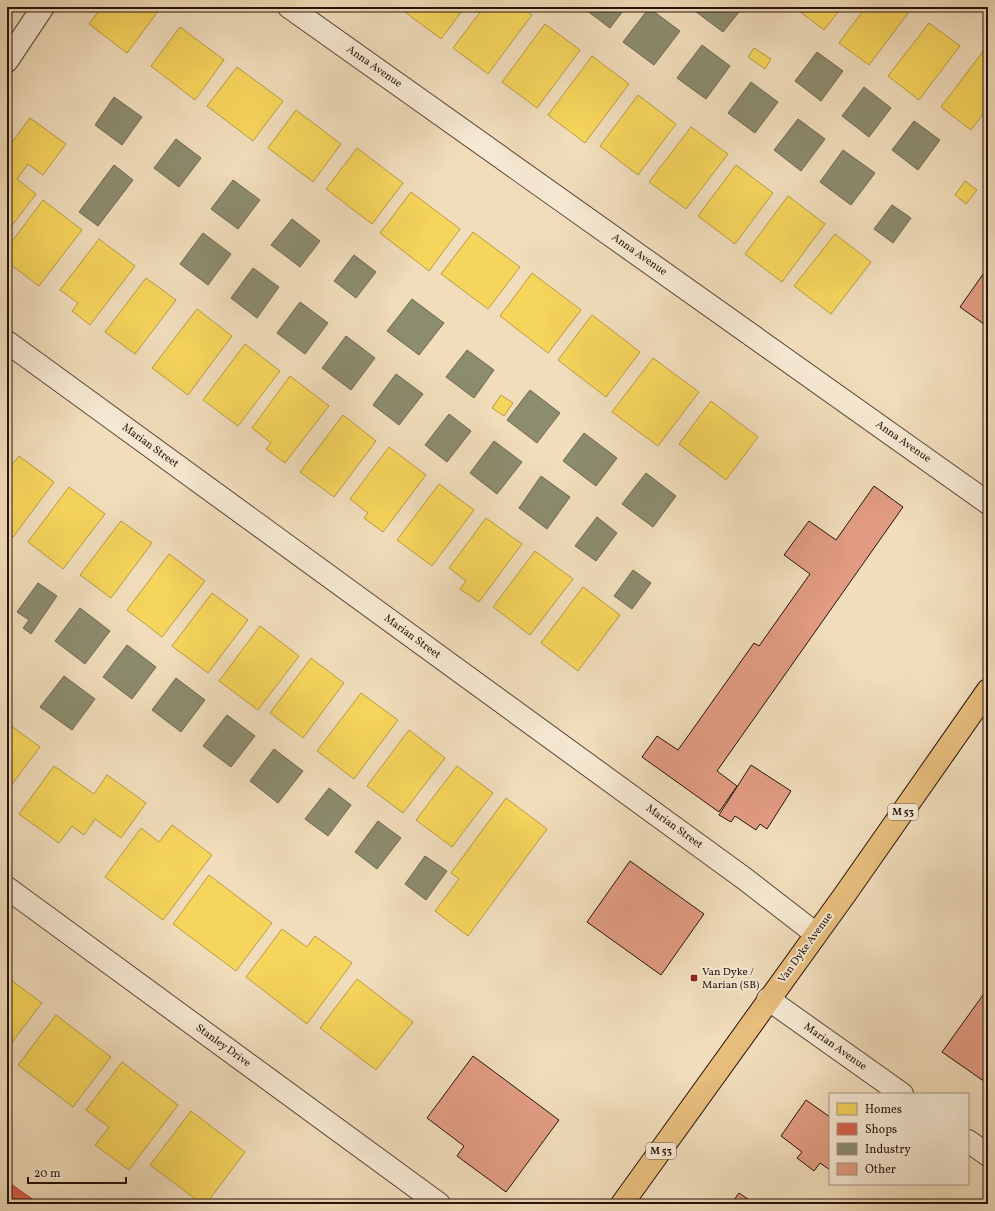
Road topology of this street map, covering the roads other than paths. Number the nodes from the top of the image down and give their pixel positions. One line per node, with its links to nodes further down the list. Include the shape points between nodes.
1 (43, 7): 3 (street)
2 (289, 7): 5 (street, Anna Avenue)
3 (7, 61)
4 (7, 342): 8 (street, Marian Street, via 745,879)
5 (988, 503)
6 (988, 690): 8 (main road, Van Dyke Avenue / M 53)
7 (7, 888): 13 (street, Stanley Drive)
8 (816, 934): 9 (main road, Van Dyke Avenue / M 53)
9 (768, 999): 10 (street, Marian Avenue); 14 (main road, Van Dyke Avenue / M 53)
10 (901, 1093)
11 (969, 1142): 12 (street)
12 (988, 1155)
13 (439, 1204)
14 (622, 1204)

